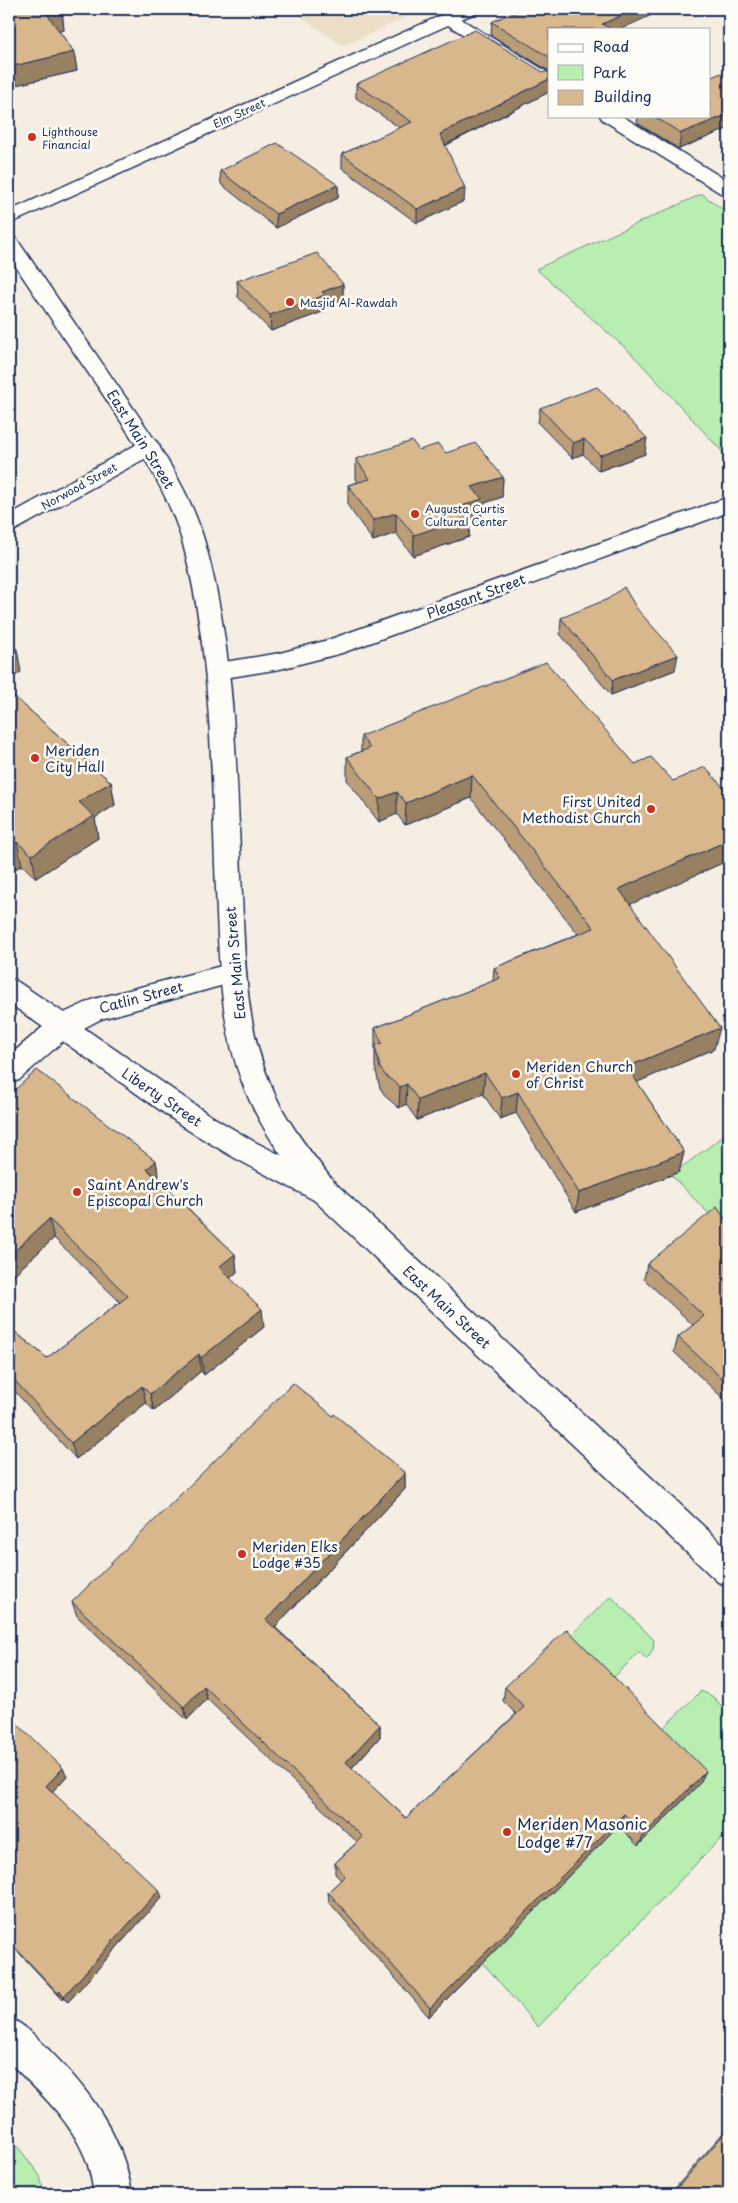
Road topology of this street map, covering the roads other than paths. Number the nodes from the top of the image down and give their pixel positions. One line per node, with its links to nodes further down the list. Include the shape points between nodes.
1 (469, 9): 2 (main road, Elm Street)
2 (448, 18): 3 (main road); 8 (main road, Elm Street)
3 (548, 79)
4 (612, 118): 6 (main road)
5 (729, 168): 6 (main road)
6 (709, 177): 7 (main road)
7 (729, 190)
8 (9, 218)
9 (9, 242): 10 (main road, East Main Street)
10 (149, 447): 12 (main road, Norwood Street); 13 (main road, East Main Street, via 176,495 193,540 205,589)
11 (729, 504): 13 (main road, Pleasant Street, via 334,647)
12 (9, 524)
13 (218, 672): 14 (main road, East Main Street)
14 (233, 973): 16 (main road, Catlin Street, via 94,1010); 18 (main road, East Main Street, via 240,1030 256,1083 283,1137)
15 (9, 989): 16 (main road, Liberty Street)
16 (61, 1027): 17 (main road, Catlin Street); 18 (main road, Liberty Street, via 198,1122)
17 (9, 1072)
18 (324, 1191): 19 (main road, East Main Street)
19 (729, 1571)
20 (9, 2036): 21 (main road, via 84,2116 100,2143)
21 (113, 2194)

